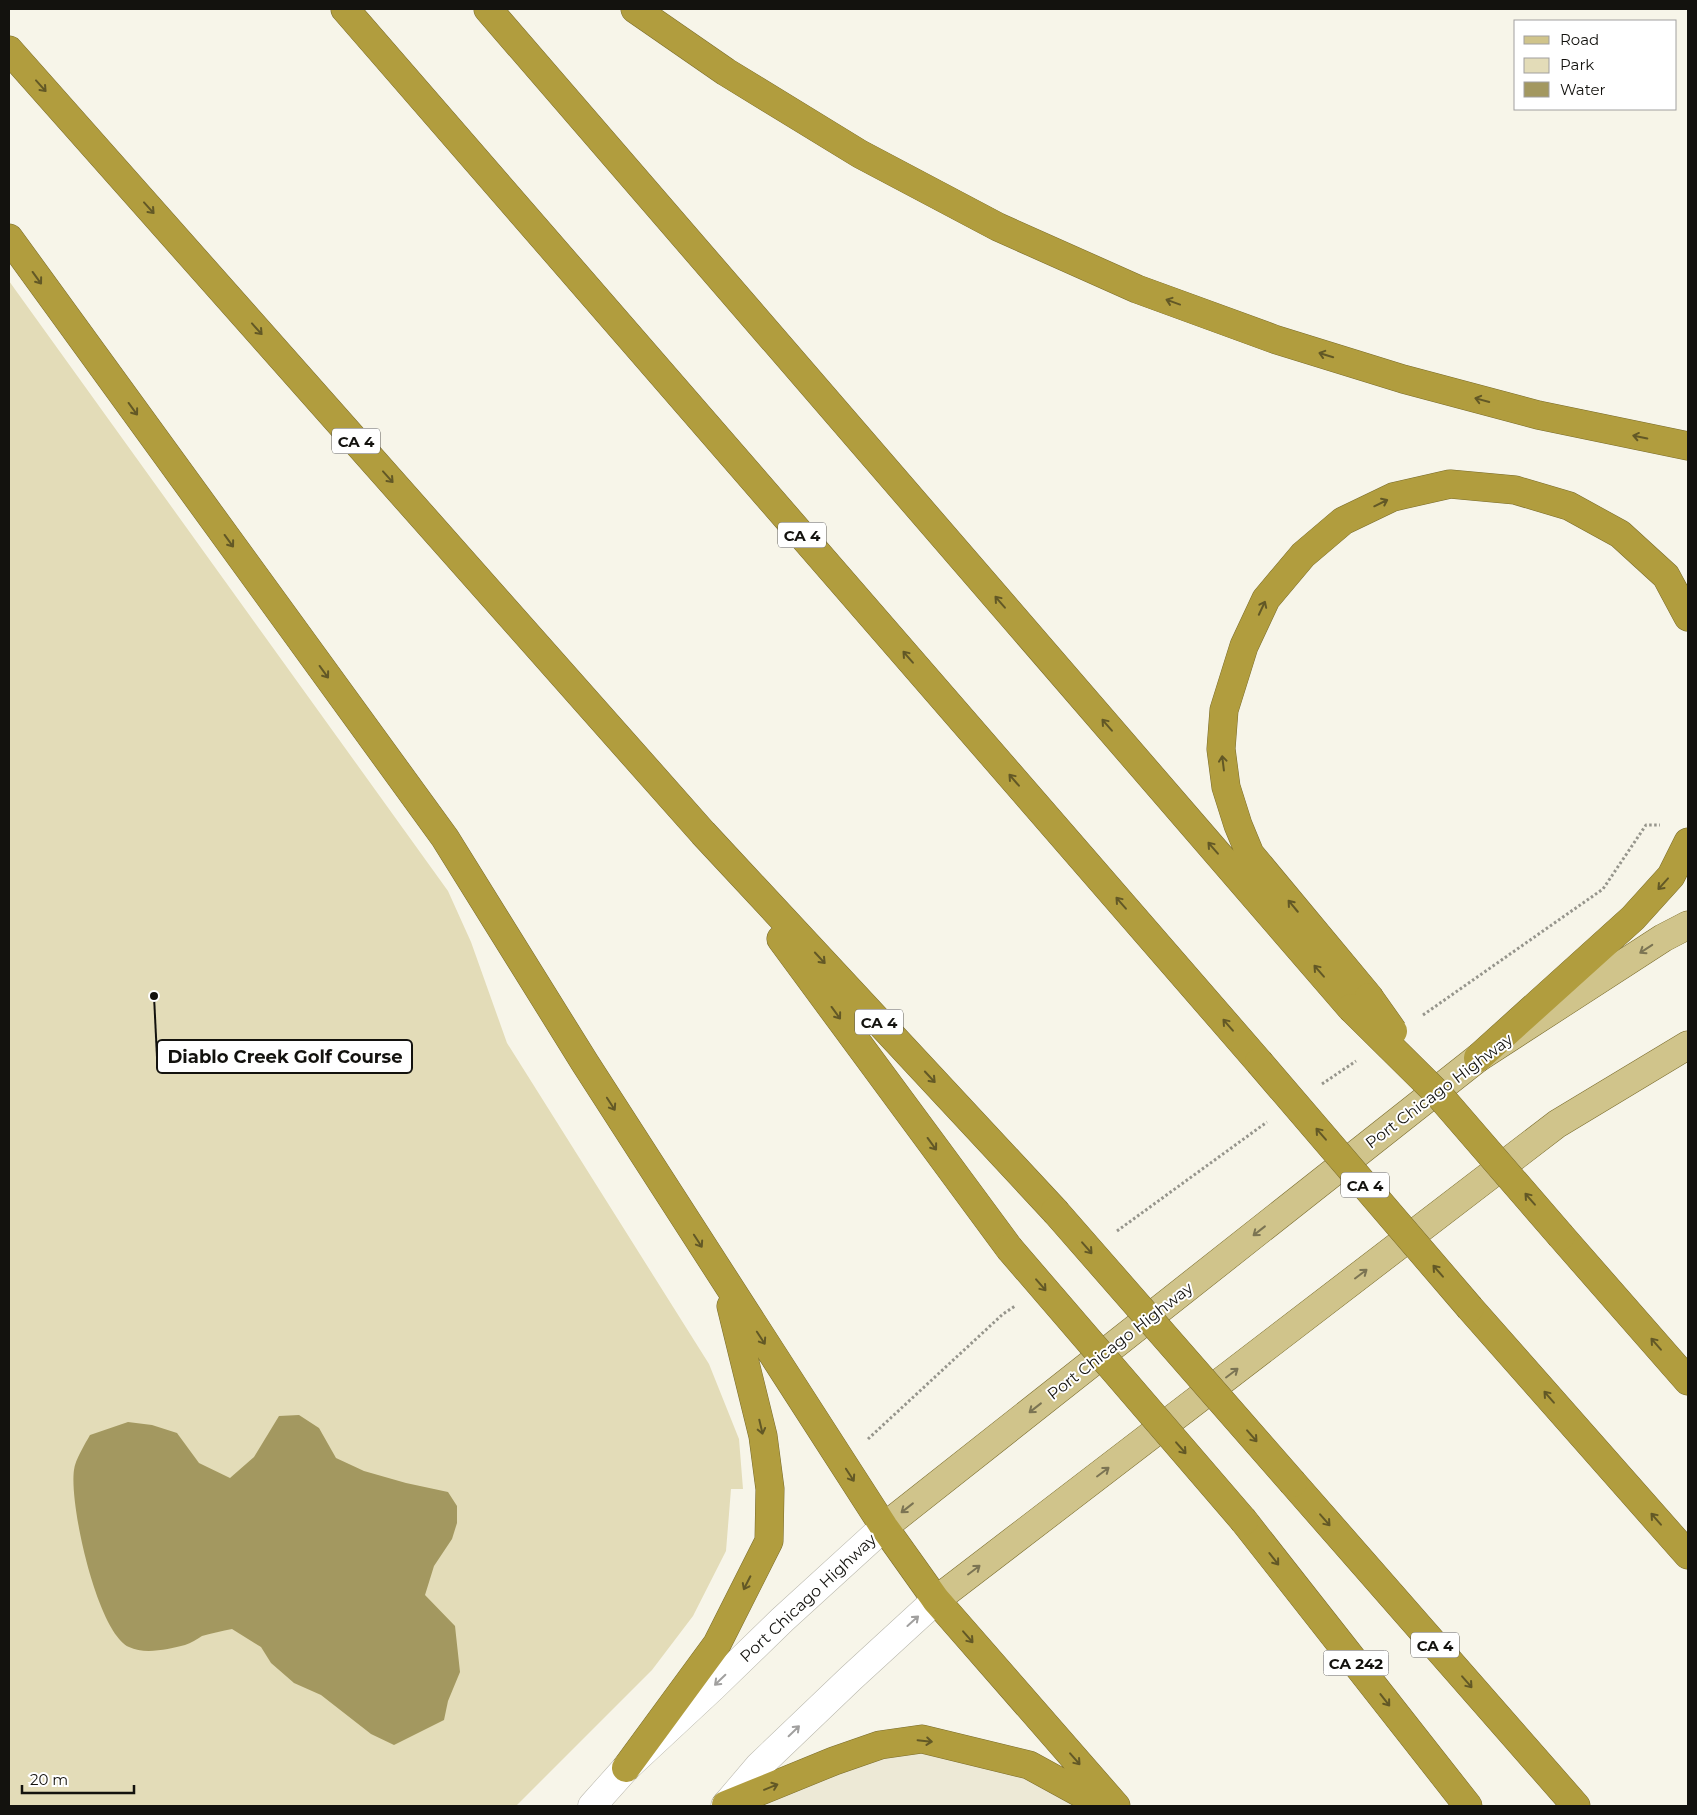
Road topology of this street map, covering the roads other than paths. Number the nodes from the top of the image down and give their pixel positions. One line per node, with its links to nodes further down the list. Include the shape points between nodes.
1 (345, 9): 17 (highway, CA 4, one-way to 1, bridge, via 1470,1308)
2 (488, 9): 11 (highway, one-way to 2)
3 (636, 9): 6 (highway, one-way to 3, via 1538,415 1403,379 1274,340 1137,289 998,227 860,154 726,72)
4 (9, 50): 8 (highway, CA 4, one-way to 8)
5 (9, 238): 14 (highway, one-way to 14, via 445,838)
6 (1688, 446)
7 (1688, 617): 11 (highway, one-way to 7, via 1250,854 1226,787 1222,748 1224,710 1241,655 1266,599 1302,555 1342,522 1393,497 1450,484 1515,490 1569,506 1620,534 1666,576)
8 (703, 833): 24 (highway, CA 242, one-way to 24, bridge, via 1009,1248 1244,1520); 25 (highway, CA 4, one-way to 25, bridge, via 1055,1212)
9 (1688, 842): 13 (highway, one-way to 13, via 1670,876 1633,918)
10 (1688, 924): 13 (main road, Port Chicago Highway, one-way to 13)
11 (1360, 1002): 15 (highway, one-way to 11, bridge)
12 (1688, 1044): 18 (main road, one-way to 12, via 1557,1124)
13 (1478, 1058): 16 (main road, Port Chicago Highway, one-way to 16)
14 (725, 1283): 16 (highway, one-way to 16); 19 (highway, one-way to 19, via 763,1436 770,1489 769,1541 717,1644)
15 (1688, 1381)
16 (884, 1527): 18 (highway); 19 (street, Port Chicago Highway, one-way to 19)
17 (1688, 1555)
18 (936, 1600): 21 (street, one-way to 18, via 759,1766); 23 (highway, one-way to 23)
19 (626, 1768): 20 (street, Port Chicago Highway)
20 (592, 1806)
21 (725, 1806): 22 (highway, one-way to 22, via 834,1760 880,1745 922,1739 1029,1765 1082,1794)
22 (1095, 1806)
23 (1116, 1806)
24 (1468, 1806)
25 (1576, 1806)

